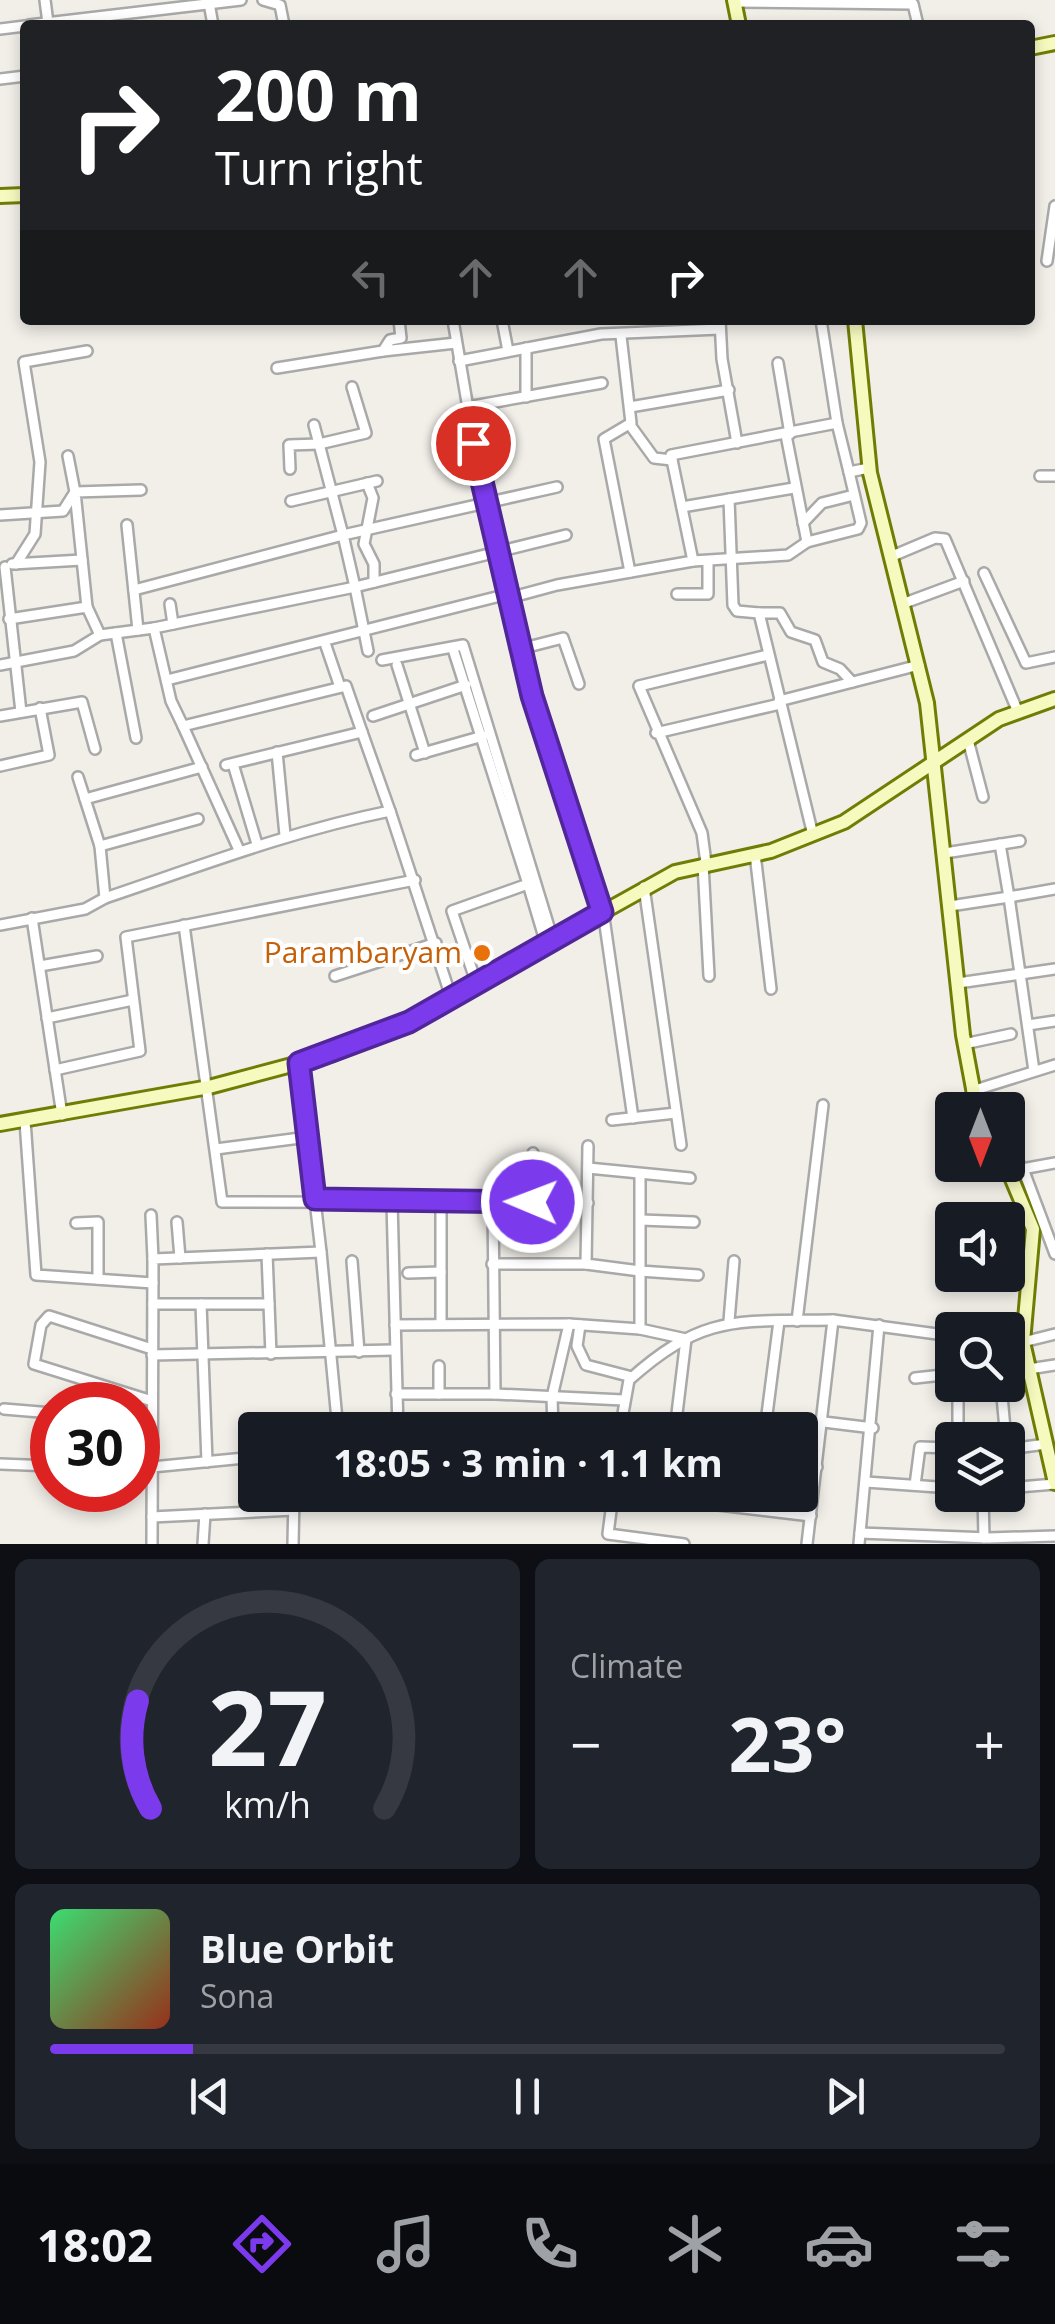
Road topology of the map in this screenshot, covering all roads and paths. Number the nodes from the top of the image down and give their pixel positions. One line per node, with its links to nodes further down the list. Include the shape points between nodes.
1 (241, 0): 4 (street)
2 (266, 0): 6 (street, via 280,5)
3 (735, 1): 7 (street, via 913,4)
4 (209, 3): 5 (street)
5 (117, 20)
6 (283, 20)
7 (917, 20)
8 (1055, 206): 9 (street)
9 (1054, 241): 10 (street)
10 (1047, 262)
11 (399, 325): 25 (street, via 401,338 390,340)
12 (454, 325): 21 (street)
13 (503, 325): 24 (street)
14 (599, 325): 19 (street)
15 (712, 325): 20 (street)
16 (720, 325): 31 (street)
17 (822, 325): 35 (street)
18 (855, 325): 43 (street)
19 (601, 334): 20 (street); 22 (street)
20 (622, 336): 33 (street)
21 (456, 343): 25 (street); 26 (street)
22 (526, 348): 24 (street); 32 (street)
23 (86, 351): 58 (street, via 24,362 40,462)
24 (508, 351): 26 (street)
25 (383, 352): 28 (street)
26 (458, 361): 34 (street)
27 (778, 363): 38 (street)
28 (276, 368)
29 (602, 383): 32 (street)
30 (352, 387): 39 (street, via 366,433)
31 (729, 390): 33 (street); 40 (street)
32 (526, 396): 34 (street)
33 (630, 406): 37 (street)
34 (466, 407): 55 (street)
35 (837, 423): 38 (street); 45 (street)
36 (314, 425): 39 (street)
37 (630, 426): 42 (street, via 654,458); 74 (street, via 604,439)
38 (788, 434): 40 (street); 49 (street)
39 (319, 444): 44 (street, via 289,445); 52 (street)
40 (737, 444): 42 (street)
41 (68, 456): 51 (street)
42 (672, 460): 57 (street)
43 (869, 468): 45 (street); 67 (street)
44 (290, 469)
45 (849, 472): 53 (street)
46 (1040, 476): 47 (street)
47 (1055, 476)
48 (557, 486): 55 (street)
49 (794, 488): 54 (street); 60 (street)
50 (140, 490): 51 (street)
51 (75, 492): 58 (street, via 63,511); 68 (street)
52 (330, 492): 56 (street); 62 (street, via 372,482); 64 (street)
53 (854, 495): 60 (street, via 822,504); 65 (street, via 858,529)
54 (729, 499): 57 (street); 71 (street)
55 (486, 501): 62 (street); 66 (street)
56 (291, 502)
57 (682, 506): 69 (street)
58 (36, 512): 59 (street); 72 (street, via 35,534)
59 (0, 514)
60 (802, 523): 65 (street)
61 (127, 525): 79 (street)
62 (368, 529): 64 (street); 77 (street, via 364,544)
63 (566, 534): 66 (street)
64 (343, 535): 78 (street); 79 (street)
65 (807, 542): 71 (street, via 788,555)
66 (499, 550): 77 (street); 81 (street)
67 (890, 557): 76 (street, via 941,538); 83 (street)
68 (82, 560): 72 (street); 84 (street)
69 (693, 562): 70 (street); 74 (street)
70 (708, 562): 71 (street); 80 (street, via 708,594)
71 (734, 562): 85 (street, via 734,605)
72 (16, 564): 73 (street)
73 (2, 567): 86 (street)
74 (630, 572): 81 (street)
75 (984, 572): 100 (street, via 1026,663)
76 (964, 580): 83 (street); 116 (street)
77 (374, 582): 78 (street)
78 (355, 587): 87 (street); 91 (street)
79 (134, 590): 90 (street)
80 (677, 594)
81 (508, 596): 91 (street); 97 (street)
82 (170, 604): 87 (street)
83 (902, 604): 104 (street)
84 (87, 607): 86 (street); 93 (street)
85 (759, 613): 88 (street, via 780,614); 94 (street)
86 (6, 617): 102 (street)
87 (172, 624): 89 (street)
88 (788, 626): 94 (street); 107 (street, via 814,640 823,662)
89 (154, 628): 90 (street); 106 (street)
90 (138, 630): 92 (street)
91 (364, 632): 95 (street); 98 (street)
92 (116, 633): 93 (street); 123 (street)
93 (100, 635): 102 (street, via 74,651)
94 (764, 636): 99 (street)
95 (326, 643): 106 (street); 110 (street)
96 (453, 649): 108 (street)
97 (520, 649): 109 (street, via 563,638); 152 (street)
98 (368, 651)
99 (768, 655): 112 (street); 121 (street, via 639,686)
100 (1055, 656)
101 (382, 660): 108 (street, via 463,645)
102 (14, 662): 105 (street); 115 (street)
103 (397, 664): 113 (street)
104 (919, 664): 107 (street); 127 (street)
105 (0, 666)
106 (167, 680): 119 (street)
107 (852, 682): 112 (street)
108 (469, 684): 113 (street); 122 (street)
109 (579, 684)
110 (340, 687): 119 (street); 120 (street, via 346,686)
111 (1055, 699): 116 (street)
112 (780, 702): 121 (street); 136 (street)
113 (410, 704): 118 (street); 122 (street, via 421,754)
114 (40, 708): 115 (street); 125 (street, via 84,704); 128 (street, via 50,755)
115 (21, 712): 117 (street)
116 (1018, 712): 124 (street)
117 (0, 716)
118 (374, 716)
119 (182, 726): 129 (street)
120 (362, 732): 126 (street); 133 (street)
121 (656, 733): 144 (street, via 702,832)
122 (485, 736): 146 (street); 156 (street)
123 (136, 738)
124 (968, 740): 127 (street); 131 (street)
125 (95, 748)
126 (277, 752): 135 (street); 138 (street, via 230,764)
127 (936, 763): 136 (street); 142 (street)
128 (0, 766)
129 (202, 768): 132 (street); 141 (street)
130 (78, 776): 132 (street)
131 (982, 797)
132 (85, 799): 140 (street)
133 (390, 811): 135 (street); 145 (street)
134 (198, 818): 140 (street)
135 (285, 835): 138 (street)
136 (814, 835): 143 (street)
137 (1020, 842): 139 (street)
138 (258, 844): 141 (street)
139 (1000, 844): 142 (street); 149 (street)
140 (100, 846): 150 (street)
141 (239, 850): 150 (street)
142 (945, 853): 151 (street)
143 (755, 854): 144 (street); 166 (street)
144 (705, 864): 147 (street); 163 (street)
145 (415, 880): 155 (street); 157 (street)
146 (528, 884): 156 (street); 165 (street, via 452,912)
147 (644, 887): 152 (street); 182 (street)
148 (1055, 890): 149 (street)
149 (1009, 897): 151 (street); 161 (street)
150 (105, 898): 153 (street)
151 (950, 906): 164 (street)
152 (602, 912): 156 (street); 184 (street)
153 (32, 918): 154 (street); 159 (street)
154 (0, 925)
155 (184, 925): 167 (street, via 126,937); 178 (street)
156 (550, 942): 165 (street)
157 (436, 943): 162 (street); 168 (street)
158 (97, 956): 159 (street)
159 (40, 966): 169 (street)
160 (1055, 969): 161 (street)
161 (1020, 974): 164 (street); 171 (street)
162 (335, 976)
163 (709, 976)
164 (958, 983): 173 (street)
165 (476, 986): 168 (street)
166 (771, 989)
167 (132, 1000): 169 (street); 176 (street, via 140,1052)
168 (452, 1000): 174 (street, via 386,1033)
169 (48, 1018): 176 (street)
170 (1055, 1021): 171 (street)
171 (1028, 1026): 177 (street)
172 (1010, 1034): 173 (street)
173 (964, 1044): 179 (street)
174 (299, 1063): 178 (street); 188 (street)
175 (1055, 1065): 177 (street)
176 (55, 1070): 183 (street)
177 (1034, 1072): 179 (street)
178 (209, 1088): 183 (street); 191 (street)
179 (971, 1091)
180 (823, 1104): 232 (street)
181 (0, 1112): 187 (street)
182 (676, 1113): 184 (street); 189 (street)
183 (62, 1116): 186 (street)
184 (633, 1118): 185 (street)
185 (612, 1120)
186 (25, 1121): 187 (street); 225 (street, via 36,1275)
187 (1, 1124)
188 (308, 1137): 191 (street); 200 (street)
189 (681, 1145)
190 (588, 1146): 194 (street)
191 (216, 1148): 200 (street, via 222,1202)
192 (533, 1153): 204 (street)
193 (1055, 1163): 195 (street)
194 (588, 1168): 196 (street); 205 (street)
195 (1025, 1168)
196 (640, 1175): 198 (street); 207 (street)
197 (1025, 1176): 211 (street)
198 (690, 1178)
199 (1013, 1182): 230 (street, via 1032,1229)
200 (315, 1199): 202 (street); 212 (street)
201 (441, 1199): 202 (street); 203 (street); 222 (street)
202 (392, 1202): 238 (street)
203 (493, 1202): 204 (street); 219 (street)
204 (532, 1202): 205 (street)
205 (588, 1203): 220 (street)
206 (150, 1215): 216 (street)
207 (640, 1220): 210 (street); 221 (street)
208 (76, 1222): 225 (street, via 98,1222)
209 (178, 1222): 215 (street)
210 (694, 1222)
211 (1052, 1238): 214 (street)
212 (321, 1252): 213 (street); 250 (street)
213 (266, 1254): 215 (street); 229 (street)
214 (1055, 1254)
215 (180, 1258): 216 (street)
216 (153, 1259): 226 (street)
217 (734, 1260): 234 (street)
218 (352, 1261): 248 (street)
219 (492, 1264): 220 (street); 236 (street)
220 (586, 1264): 221 (street)
221 (640, 1271): 224 (street); 240 (street)
222 (441, 1272): 223 (street); 235 (street)
223 (408, 1273)
224 (698, 1275)
225 (98, 1279): 226 (street)
226 (153, 1284): 227 (street)
227 (152, 1304): 228 (street); 247 (street)
228 (201, 1304): 229 (street); 251 (street)
229 (269, 1304): 249 (street)
230 (1025, 1317)
231 (779, 1320): 232 (street); 234 (street); 272 (street)
232 (797, 1320): 233 (street)
233 (832, 1320): 239 (street); 273 (street)
234 (729, 1321): 243 (street)
235 (441, 1324): 236 (street); 238 (street)
236 (492, 1324): 237 (street); 262 (street)
237 (575, 1324): 240 (street); 256 (street, via 586,1365); 263 (street)
238 (395, 1325): 245 (street)
239 (879, 1325): 241 (street); 274 (street)
240 (640, 1329): 243 (street)
241 (935, 1333)
242 (1055, 1334): 244 (street)
243 (686, 1338): 256 (street); 271 (street)
244 (1025, 1342)
245 (394, 1350): 248 (street); 260 (street)
246 (1025, 1351): 254 (street)
247 (152, 1352): 251 (street); 258 (street, via 50,1316 41,1325 34,1364); 259 (street)
248 (359, 1352): 250 (street)
249 (271, 1354): 250 (street); 251 (street)
250 (331, 1354): 267 (street)
251 (203, 1355): 279 (street)
252 (1055, 1364): 254 (street)
253 (439, 1366): 261 (street)
254 (1029, 1369): 275 (street)
255 (935, 1376): 257 (street)
256 (632, 1377): 264 (street)
257 (915, 1378)
258 (87, 1382)
259 (152, 1382)
260 (396, 1394): 261 (street); 268 (street)
261 (439, 1394): 262 (street)
262 (495, 1394): 263 (street)
263 (552, 1397): 264 (street); 269 (street)
264 (623, 1400): 270 (street)
265 (4, 1410): 266 (street)
266 (30, 1412)
267 (336, 1412)
268 (397, 1412)
269 (552, 1412)
270 (622, 1412)
271 (677, 1412)
272 (766, 1412)
273 (824, 1422): 274 (street); 282 (street)
274 (873, 1428): 284 (street)
275 (1046, 1444): 277 (street); 285 (street)
276 (935, 1447): 286 (street, via 920,1447)
277 (1025, 1447)
278 (238, 1459): 279 (street)
279 (207, 1462): 283 (street)
280 (0, 1464): 281 (street)
281 (30, 1465)
282 (818, 1467)
283 (160, 1469)
284 (866, 1482): 286 (street); 300 (street)
285 (1055, 1483): 287 (street)
286 (915, 1485): 288 (street)
287 (1025, 1486)
288 (935, 1487)
289 (152, 1512): 298 (street)
290 (250, 1512): 296 (street)
291 (294, 1512): 307 (street)
292 (611, 1512): 308 (street, via 608,1534)
293 (781, 1512): 297 (street)
294 (812, 1512): 297 (street)
295 (983, 1512): 301 (street)
296 (205, 1514): 298 (street); 306 (street)
297 (811, 1516): 309 (street)
298 (152, 1517): 305 (street)
299 (1055, 1536): 304 (street)
300 (860, 1538): 302 (street)
301 (984, 1538): 303 (street); 304 (street)
302 (901, 1539): 303 (street)
303 (956, 1540)
304 (1022, 1541)
305 (152, 1544)
306 (204, 1544)
307 (293, 1544)
308 (684, 1544)
309 (807, 1544)

